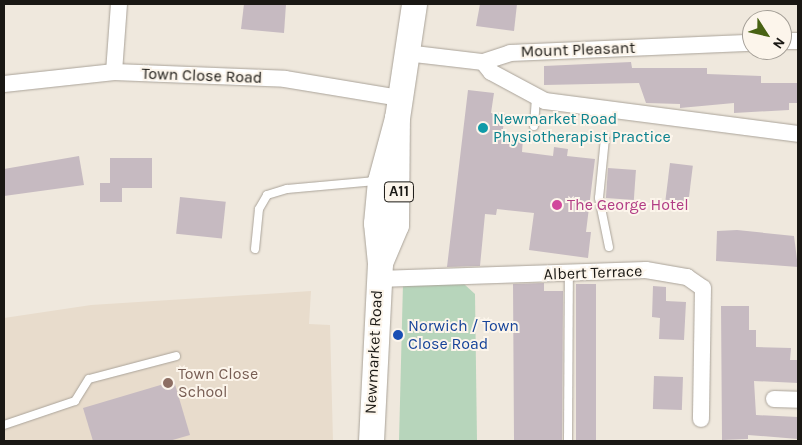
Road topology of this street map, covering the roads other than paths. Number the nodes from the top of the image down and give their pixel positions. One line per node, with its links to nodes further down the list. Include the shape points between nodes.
1 (119, 4): 6 (street)
2 (414, 4): 4 (main road, Newmarket Road / A11)
3 (742, 43): 5 (street, Mount Pleasant, via 510,53)
4 (406, 53): 5 (street, Mount Pleasant); 9 (main road, Newmarket Road / A11)
5 (483, 62): 8 (street, via 491,72)
6 (114, 72): 7 (street, Town Close Road); 9 (street, Town Close Road, via 285,79)
7 (4, 84)
8 (536, 96): 10 (lane); 11 (street)
9 (398, 108): 13 (main road, Newmarket Road / A11); 16 (main road, Newmarket Road / A11, via 396,225)
10 (534, 126)
11 (798, 134)
12 (605, 138): 14 (lane, via 599,198)
13 (380, 181): 15 (lane, via 287,188 267,195 260,209); 16 (main road, Newmarket Road / A11, via 376,223)
14 (609, 247)
15 (255, 249)
16 (379, 271): 17 (street, Albert Terrace); 23 (main road, Newmarket Road / A11)
17 (569, 274): 21 (street, Albert Terrace, via 646,270 687,277 703,288); 24 (lane)
18 (176, 356): 22 (lane, via 89,379 75,401)
19 (774, 399): 20 (street)
20 (798, 400)
21 (701, 419)
22 (4, 425)
23 (371, 441)
24 (568, 441)

